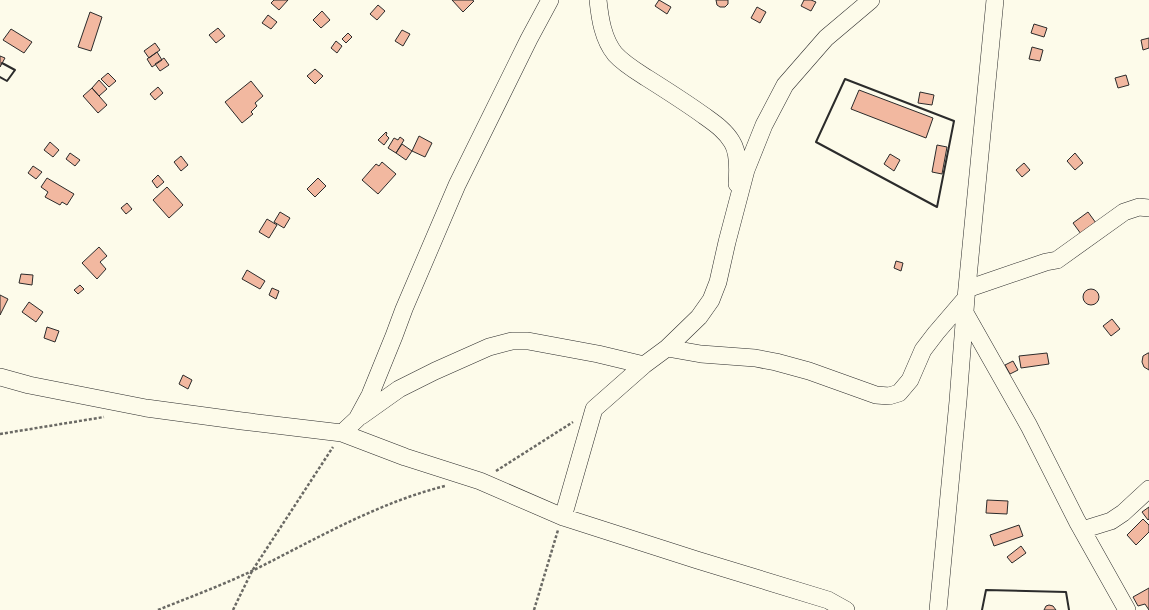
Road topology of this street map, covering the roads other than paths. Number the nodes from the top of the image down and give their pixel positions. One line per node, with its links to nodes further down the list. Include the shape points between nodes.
1 (550, 0): 11 (street, via 457,185 404,308 379,374)
2 (598, 0): 6 (street, via 604,36 615,54 632,69 681,99 721,128 733,142 738,171)
3 (871, 0): 6 (street, via 826,38 785,85 764,125 749,164)
4 (995, 0): 7 (street)
5 (1149, 208): 7 (street, via 1139,207 1124,212 1057,260 1046,262)
6 (735, 214): 8 (street, via 711,300 699,318)
7 (966, 300): 8 (street, via 923,350 910,380 899,393 889,396 876,395 809,370 776,362); 15 (street); 17 (street)
8 (668, 348): 9 (street)
9 (644, 365): 11 (street, via 512,340 489,347 399,389); 14 (street, via 594,409)
10 (0, 377): 12 (street, via 146,408)
11 (357, 419): 12 (street)
12 (342, 433): 14 (street, via 480,481)
13 (1149, 489): 15 (street, via 1111,521)
14 (563, 517): 16 (street, via 828,600)
15 (1082, 530): 18 (street)
16 (846, 610)
17 (938, 610)
18 (1127, 610)

